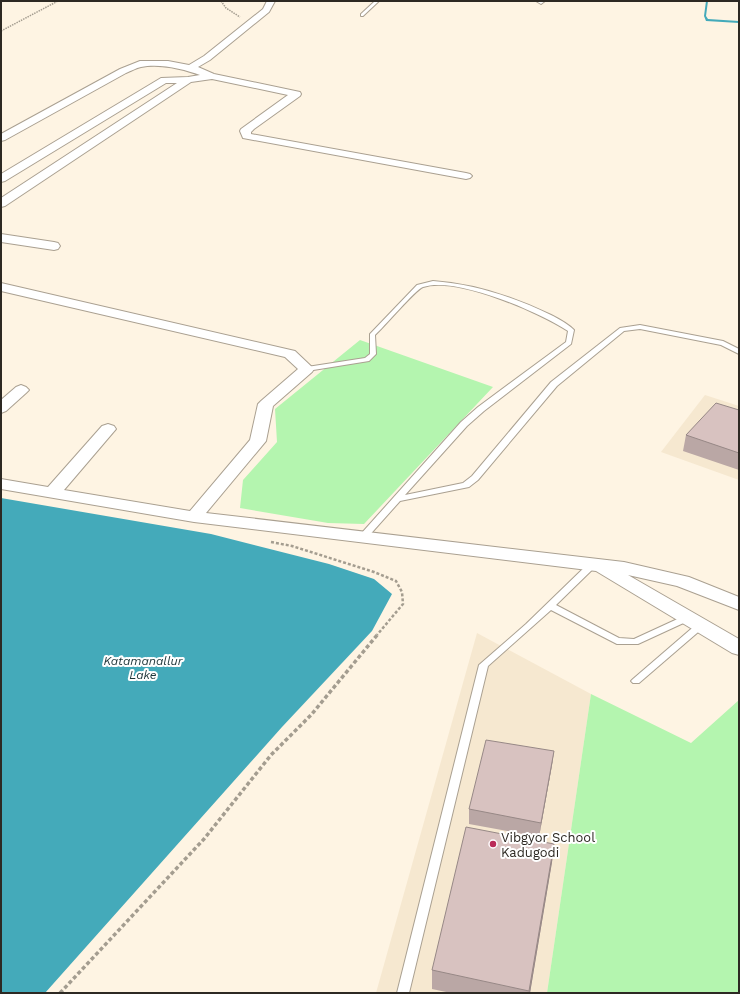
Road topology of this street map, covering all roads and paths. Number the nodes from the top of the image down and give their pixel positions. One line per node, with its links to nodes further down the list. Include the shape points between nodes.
1 (58, 1): 7 (path)
2 (222, 1): 6 (path, via 226,8)
3 (271, 1): 6 (street, via 266,10)
4 (377, 1): 5 (lane)
5 (362, 15)
6 (249, 24): 8 (street)
7 (1, 31)
8 (191, 68): 9 (street); 11 (street, via 168,64 140,64)
9 (212, 76): 10 (street); 12 (street, via 296,94 245,131 247,136)
10 (188, 80): 13 (street, via 164,80); 14 (street)
11 (1, 138)
12 (466, 176)
13 (1, 179)
14 (1, 204)
15 (1, 238): 16 (street)
16 (54, 246)
17 (1, 287): 19 (street, via 290,354)
18 (739, 352): 25 (lane, via 723,343 640,327 622,329 554,384 466,486)
19 (307, 369): 25 (lane, via 367,360 373,354 372,335 419,286 426,283 453,284 508,299 561,322 571,330 569,342 464,424); 26 (street, via 266,404 258,441)
20 (21, 390): 21 (street)
21 (1, 408)
22 (108, 429): 24 (street)
23 (1, 484): 24 (street)
24 (52, 493): 26 (street)
25 (396, 499): 27 (lane)
26 (194, 517): 27 (street)
27 (363, 537): 29 (street)
28 (263, 540): 35 (path, via 292,546 396,581 402,592 403,604 204,838)
29 (596, 565): 30 (street, via 682,580); 31 (lane); 32 (street)
30 (739, 604)
31 (550, 606): 32 (lane, via 623,642 635,642); 36 (lane, via 484,665)
32 (694, 622): 33 (street); 34 (lane)
33 (739, 648)
34 (636, 681)
35 (60, 993)
36 (403, 993)

